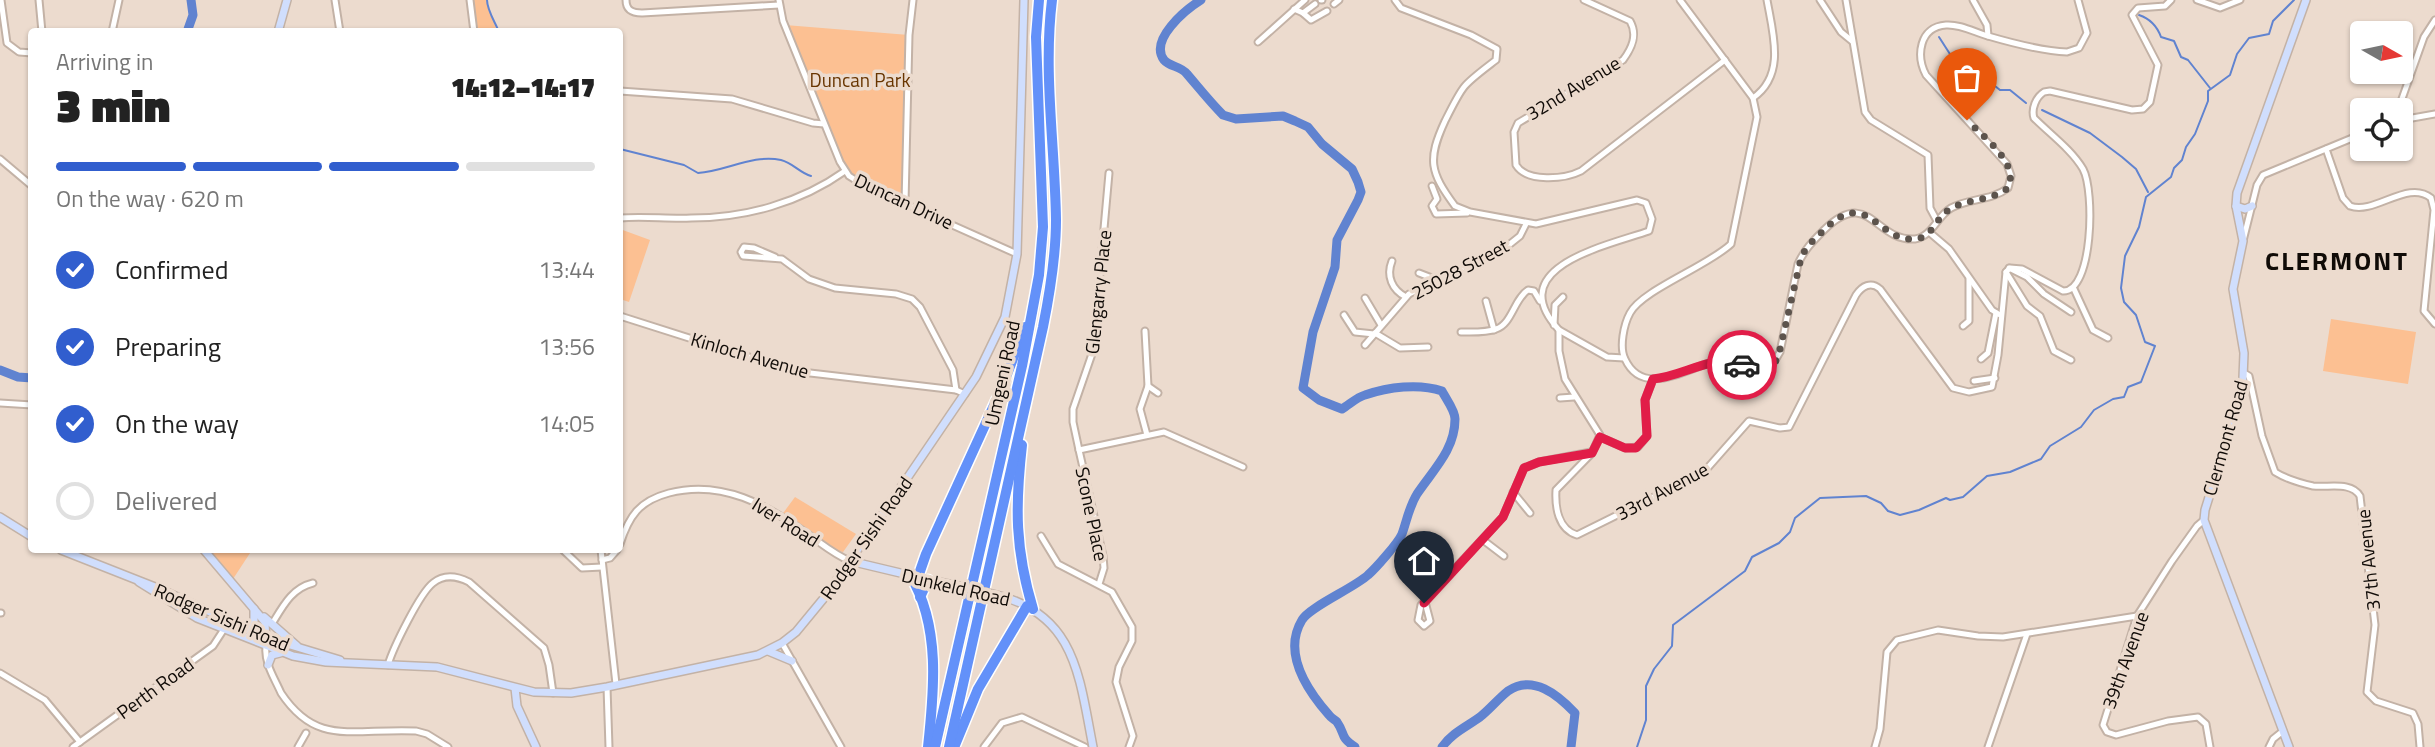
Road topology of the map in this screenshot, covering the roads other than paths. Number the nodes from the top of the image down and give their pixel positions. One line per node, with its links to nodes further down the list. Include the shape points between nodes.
1 (1, 0): 40 (street, via 7,43)
2 (39, 0): 31 (street)
3 (119, 0): 32 (street)
4 (287, 0): 33 (street)
5 (335, 0): 34 (street)
6 (470, 0): 35 (street)
7 (626, 0): 26 (street, via 631,12 642,13)
8 (913, 0): 55 (street)
9 (1024, 0): 65 (street, Rodger Sishi Road)
10 (1039, 0): 76 (highway, Umgeni Road, via 1043,227)
11 (1052, 0): 97 (highway, Umgeni Road, via 1055,247)
12 (1305, 0): 27 (street)
13 (1395, 0): 59 (street, via 1401,8 1497,49 1496,60 1460,90 1432,151 1434,169 1452,202)
14 (1584, 0): 41 (street, 32nd Avenue, via 1630,21 1633,44 1623,60 1518,123 1514,132 1516,165 1524,173 1552,179 1581,172)
15 (1680, 0): 41 (street)
16 (1767, 0): 43 (street, via 1775,55 1768,85)
17 (1821, 0): 38 (street)
18 (1846, 0): 38 (street)
19 (1973, 0): 37 (street)
20 (2078, 0): 37 (street, via 2087,33 2074,50 2062,52)
21 (2171, 0): 72 (street, via 2162,6 2138,8 2132,15 2158,65 2150,102 2143,109 2047,91 2040,94 2033,110 2034,118 2079,163 2086,177 2090,233)
22 (2197, 0): 23 (street, via 2220,8)
23 (2240, 0)
24 (2306, 0): 57 (street, Clermont Road, via 2238,187)
25 (1319, 2): 29 (street)
26 (779, 3): 47 (street, Duncan Drive)
27 (1294, 9): 29 (street); 39 (street)
28 (1327, 11): 29 (street, via 1311,20)
29 (1303, 13)
30 (2435, 20): 36 (street)
31 (42, 28)
32 (113, 28)
33 (279, 28)
34 (339, 28)
35 (474, 28)
36 (2432, 31): 44 (street)
37 (1988, 36): 61 (street, via 1944,25 1925,37 1919,51 1926,75 2003,158 2011,176 2003,192 1956,206)
38 (1853, 42): 61 (street, via 1866,115 1929,157 1930,208)
39 (1258, 43)
40 (28, 53)
41 (1725, 61): 43 (street)
42 (623, 91): 47 (street, via 726,98)
43 (1753, 98): 94 (street, via 1757,124 1731,244 1637,304 1626,325)
44 (2403, 98)
45 (2435, 114): 46 (street)
46 (2413, 118)
47 (824, 124): 51 (street, Duncan Drive)
48 (2350, 139): 49 (street, Clermont Road)
49 (2326, 149): 56 (street, via 2350,206 2360,208 2416,192 2426,194); 58 (street, Clermont Road, via 2266,172)
50 (0, 159): 53 (street)
51 (845, 171): 55 (street, Duncan Drive, via 865,186); 60 (street, via 800,198 738,213)
52 (1110, 173): 112 (street, Glengarry Place, via 1093,351 1072,416)
53 (28, 183)
54 (1432, 186): 59 (street, via 1436,214)
55 (905, 203): 65 (street, Duncan Drive)
56 (2434, 203): 83 (street, via 2424,311)
57 (2236, 206): 58 (street); 64 (street, Clermont Road)
58 (2252, 206): 64 (street, Clermont Road)
59 (1470, 212): 62 (street)
60 (623, 218)
61 (1937, 221): 63 (street)
62 (1526, 224): 71 (street, 25028 Street, via 1510,244); 78 (street, via 1637,200 1646,203 1652,219 1649,231 1563,262 1547,280)
63 (1929, 232): 70 (street); 100 (street, via 1905,238 1866,215 1842,215 1801,258 1780,352 1771,367 1756,371 1720,360)
64 (2244, 242): 98 (street, Clermont Road, via 2233,291)
65 (1017, 254): 105 (street, Rodger Sishi Road, via 1006,317)
66 (745, 256): 103 (street, via 741,252 748,247 789,262 824,285 915,301 953,370)
67 (1392, 261): 73 (street, via 1392,285)
68 (2007, 270): 72 (street, via 2022,269 2063,291); 79 (street, via 2027,277); 80 (street); 96 (street, via 2027,306 2040,316 2054,351)
69 (1419, 273): 71 (street)
70 (1969, 275): 80 (street); 85 (street, via 1969,321)
71 (1437, 280): 73 (street, 25028 Street)
72 (2074, 289): 91 (street, via 2090,326)
73 (1406, 297): 84 (street, 25028 Street)
74 (1563, 297): 86 (street, via 1555,305)
75 (1365, 298): 84 (street)
76 (1035, 299): 132 (highway, via 1001,390); 172 (highway, Umgeni Road)
77 (1486, 301): 87 (street)
78 (1542, 303): 86 (street); 87 (street, via 1528,290 1504,325)
79 (2071, 312)
80 (1998, 314): 95 (street, via 1988,353); 99 (street)
81 (1344, 315): 90 (street, via 1355,332)
82 (623, 317): 103 (street, Kinloch Avenue, via 793,371)
83 (2435, 324)
84 (1381, 326): 90 (street, 25028 Street)
85 (1964, 326)
86 (1557, 328): 94 (street, via 1607,357); 106 (street, via 1562,373)
87 (1494, 330): 89 (street)
88 (1146, 331): 102 (street)
89 (1461, 332)
90 (1374, 333): 92 (street, 25028 Street); 93 (street, via 1400,348)
91 (2108, 338)
92 (1365, 345)
93 (1428, 347)
94 (1624, 358): 100 (street, via 1636,373)
95 (1981, 359)
96 (2071, 360)
97 (1036, 362): 138 (highway, via 1016,522); 173 (highway, Umgeni Road)
98 (2244, 373): 118 (street, Clermont Road); 183 (street, 37th Avenue, via 2249,376 2275,472 2309,485 2355,489 2360,496 2375,625 2367,692 2376,702 2413,713)
99 (1995, 378): 101 (street); 113 (street, 33rd Avenue, via 1992,387 1983,391 1953,388 1880,289 1867,286 1856,295 1789,427 1749,421 1704,472 1577,535 1559,519 1556,490)
100 (1653, 379): 111 (street, via 1645,400 1647,436 1638,447 1625,448)
101 (1974, 381)
102 (1148, 386): 104 (street); 110 (street, via 1140,405)
103 (956, 390): 105 (street, Kinloch Avenue)
104 (1158, 393)
105 (965, 394): 130 (street, Rodger Sishi Road)
106 (1574, 397): 107 (street); 111 (street)
107 (1560, 398)
108 (0, 403): 109 (street)
109 (28, 405)
110 (1147, 435): 112 (street, Scone Place); 114 (street, Scone Place, via 1167,432)
111 (1600, 437): 113 (street, 33rd Avenue)
112 (1079, 450): 135 (street, Scone Place, via 1104,568)
113 (1592, 453): 115 (street, via 1532,463 1521,472)
114 (1243, 467)
115 (1513, 492): 116 (street); 122 (street, via 1506,513)
116 (1530, 513)
117 (0, 517): 119 (street)
118 (2204, 520): 140 (street, 39th Avenue); 160 (street, Clermont Road)
119 (28, 534)
120 (623, 535): 130 (street, Iver Road, via 639,507 663,494 698,488 758,503)
121 (1041, 536): 135 (street, via 1058,564)
122 (1483, 540): 128 (street); 137 (street)
123 (68, 553): 133 (street, Rodger Sishi Road)
124 (207, 553): 139 (street)
125 (566, 553): 131 (street, via 582,568)
126 (601, 553): 129 (street)
127 (614, 553): 129 (street)
128 (1504, 556)
129 (602, 560): 131 (street)
130 (850, 561): 132 (street, Dunkeld Road); 147 (street, Rodger Sishi Road, via 814,611)
131 (602, 567): 156 (street)
132 (919, 578): 136 (highway); 136 (highway, via 923,587); 138 (street, Dunkeld Road, bridge)
133 (139, 582): 141 (street, Rodger Sishi Road); 144 (street, Rodger Sishi Road)
134 (313, 583): 142 (street, via 300,586 290,596)
135 (1099, 584): 178 (street, via 1115,596 1133,631 1116,677 1133,736)
136 (920, 598): 171 (highway, via 934,675)
137 (1425, 602)
138 (1027, 606): 174 (highway, via 978,689); 177 (street, Dunkeld Road, via 1058,630 1071,654)
139 (256, 611): 142 (street); 143 (street, via 254,623); 146 (street, via 267,624)
140 (2137, 616): 145 (street); 181 (street, 39th Avenue, via 2105,714 2105,729 2111,735 2121,735 2198,717 2206,723)
141 (228, 621): 143 (street, Rodger Sishi Road); 144 (street, Perth Road)
142 (272, 624): 148 (street)
143 (242, 626): 146 (street, Rodger Sishi Road)
144 (225, 630): 146 (street, Rodger Sishi Road); 165 (street, Perth Road, via 212,646)
145 (2027, 634): 179 (street, via 1989,637 1938,630 1892,644 1885,660); 180 (street)
146 (266, 643): 148 (street, Rodger Sishi Road); 150 (street, Rodger Sishi Road); 153 (street)
147 (782, 643): 149 (street, Rodger Sishi Road); 151 (street)
148 (302, 650): 152 (street, Rodger Sishi Road)
149 (768, 651): 151 (street); 156 (street, Rodger Sishi Road)
150 (284, 653): 152 (street, Rodger Sishi Road, via 317,662); 153 (street, via 272,655)
151 (792, 661): 170 (street)
152 (346, 662): 154 (street, Rodger Sishi Road)
153 (268, 665): 161 (street)
154 (388, 665): 158 (street, Rodger Sishi Road, via 448,669); 159 (street, via 431,584 456,577 469,582 540,642 548,657)
155 (0, 673): 165 (street, via 45,700)
156 (616, 684): 157 (street, Rodger Sishi Road)
157 (607, 687): 159 (street, Rodger Sishi Road); 169 (street)
158 (515, 688): 159 (street, Rodger Sishi Road); 168 (street, via 517,706)
159 (552, 693)
160 (2283, 731): 164 (street, Clermont Road); 182 (street)
161 (306, 733): 162 (street); 166 (street)
162 (313, 737)
163 (344, 740): 167 (street, via 416,731)
164 (2287, 745)
165 (76, 746)
166 (298, 747)
167 (448, 747)
168 (536, 747)
169 (609, 747)
170 (841, 747)
171 (928, 747)
172 (935, 747)
173 (949, 747)
174 (955, 747)
175 (984, 747): 176 (street, via 1002,723 1022,717)
176 (1084, 747)
177 (1093, 747)
178 (1129, 747)
179 (1875, 747)
180 (1988, 747)
181 (2210, 747)
182 (2269, 747)
183 (2420, 747)

